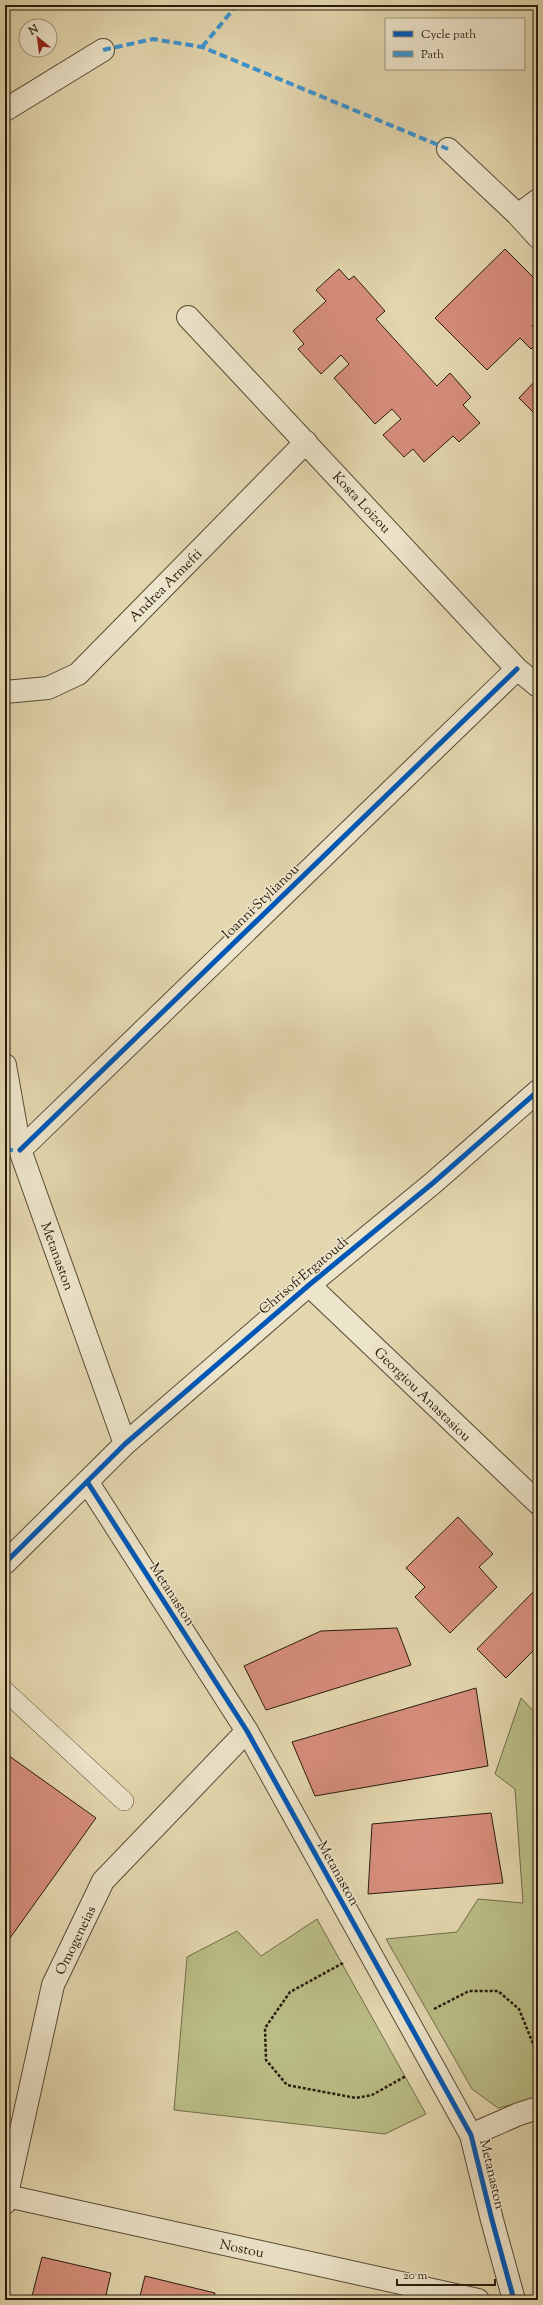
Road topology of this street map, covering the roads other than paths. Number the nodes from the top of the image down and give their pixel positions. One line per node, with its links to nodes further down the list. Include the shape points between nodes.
1 (103, 50): 2 (street)
2 (5, 110)
3 (448, 149): 5 (street)
4 (538, 200): 5 (street)
5 (518, 215): 6 (street)
6 (538, 237)
7 (188, 317): 8 (street, Kosta Loizou)
8 (306, 442): 9 (street, Kosta Loizou); 11 (street, Andrea Armefti, via 78,674 48,688)
9 (517, 669): 10 (street, Kosta Loizou); 14 (street, Ioanni Stylianou)
10 (538, 686)
11 (5, 692)
12 (5, 1065): 14 (street, Metanaston)
13 (536, 1095): 15 (street, Chrisofi Ergatoudi)
14 (20, 1150): 16 (street, Metanaston)
15 (309, 1285): 16 (street, Chrisofi Ergatoudi); 18 (street, Georgiou Anastasiou)
16 (125, 1444): 17 (street, Chrisofi Ergatoudi)
17 (88, 1482): 19 (street, Chrisofi Ergatoudi); 21 (street, Metanaston)
18 (538, 1503)
19 (5, 1563)
20 (5, 1691): 22 (lane)
21 (247, 1731): 24 (street, Metanaston); 25 (street, Omogeneias, via 103,1881 53,1985)
22 (124, 1801)
23 (538, 2108): 24 (street)
24 (472, 2135): 27 (street, Metanaston)
25 (6, 2199): 26 (street, Nostou)
26 (478, 2300)
27 (514, 2300)

